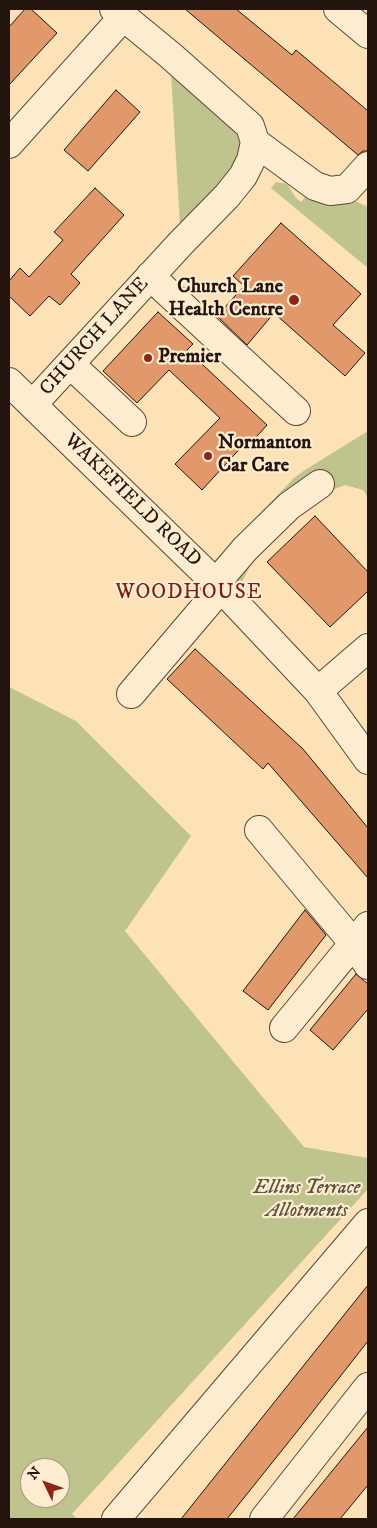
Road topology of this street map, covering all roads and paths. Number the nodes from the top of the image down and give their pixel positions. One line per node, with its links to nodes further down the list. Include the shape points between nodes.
1 (338, 9): 3 (street)
2 (119, 12): 4 (street, via 250,126); 5 (street, via 22,112)
3 (368, 34)
4 (255, 142): 6 (street, via 316,186 330,191 347,189); 7 (street, CHURCH LANE, via 252,160 243,176)
5 (9, 144)
6 (368, 166)
7 (150, 276): 8 (street, CHURCH LANE); 11 (street)
8 (70, 364): 10 (street, CHURCH LANE); 12 (street)
9 (9, 382): 10 (street, WAKEFIELD ROAD)
10 (33, 404): 14 (street, WAKEFIELD ROAD)
11 (296, 411)
12 (132, 422)
13 (320, 484): 14 (street, via 289,506 245,549)
14 (218, 586): 16 (street, WAKEFIELD ROAD); 17 (street)
15 (368, 648): 16 (street)
16 (318, 691): 18 (street, WAKEFIELD ROAD)
17 (132, 694)
18 (368, 760)
19 (259, 830): 20 (street)
20 (363, 945): 21 (street)
21 (284, 1028)
22 (368, 1223): 24 (street)
23 (368, 1388): 25 (street)
24 (116, 1519)
25 (264, 1519)

